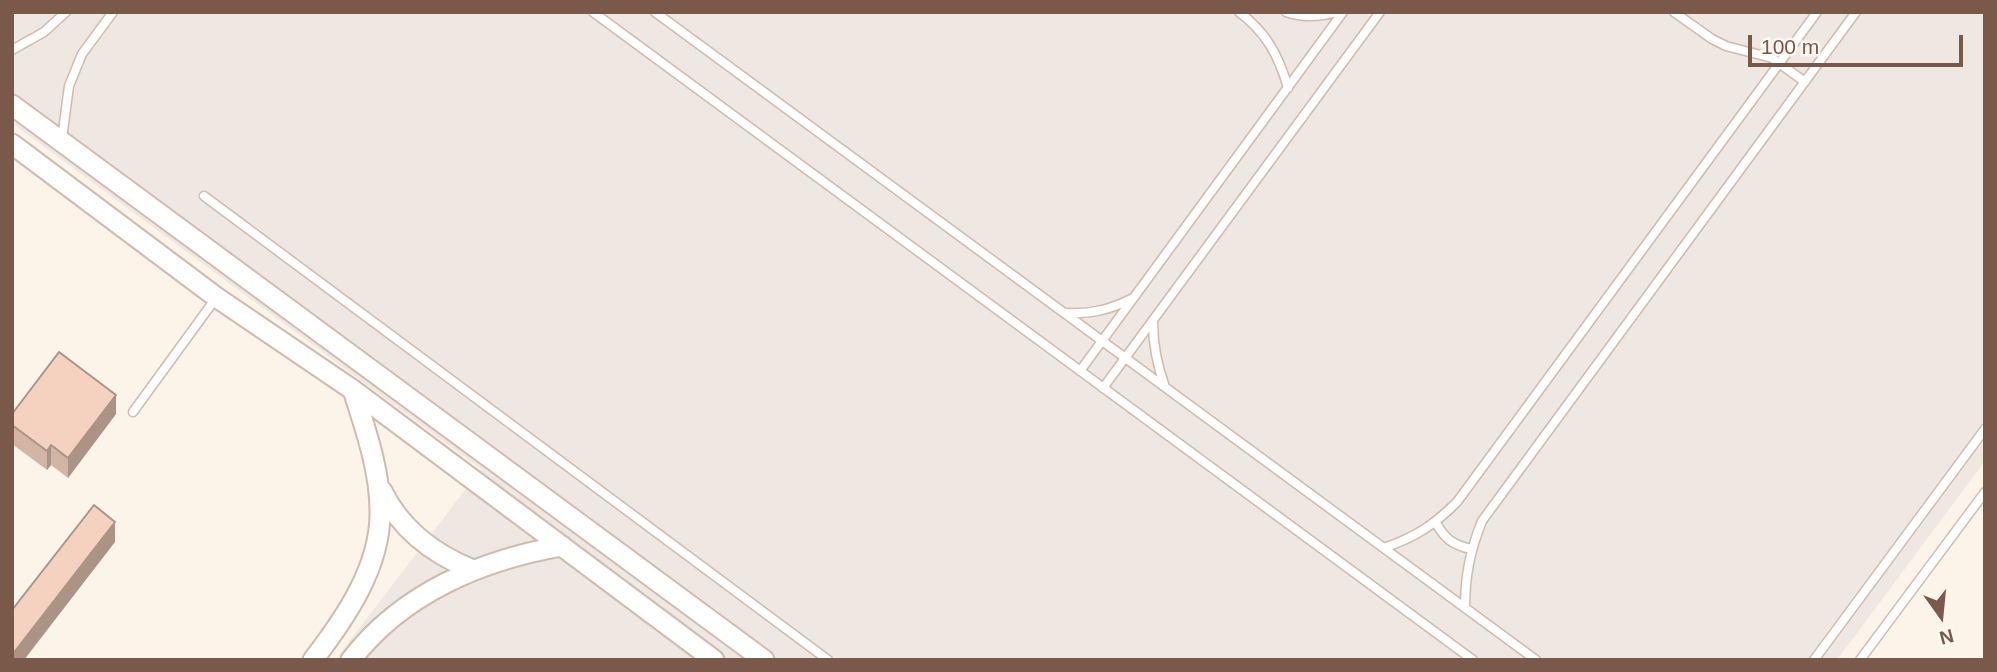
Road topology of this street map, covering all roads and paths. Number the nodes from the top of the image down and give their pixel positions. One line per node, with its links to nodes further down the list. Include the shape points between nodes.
1 (66, 12): 13 (lane, via 44,32)
2 (113, 12): 18 (lane, via 82,54 69,86)
3 (593, 12): 28 (lane)
4 (655, 12): 24 (lane)
5 (1239, 12): 16 (lane, via 1271,44)
6 (1286, 12): 7 (lane, via 1321,17)
7 (1337, 12)
8 (1343, 12): 16 (lane)
9 (1380, 12): 25 (lane)
10 (1674, 12): 14 (lane, via 1719,42)
11 (1816, 12): 14 (lane)
12 (1856, 12): 15 (lane)
13 (12, 50)
14 (1779, 63): 15 (lane); 36 (lane, via 1457,502)
15 (1805, 82): 39 (lane, via 1482,521)
16 (1288, 88): 23 (lane)
17 (12, 105): 18 (street)
18 (62, 142): 21 (street)
19 (12, 144): 22 (street)
20 (204, 196): 46 (lane)
21 (236, 270): 22 (street); 45 (street)
22 (216, 297): 31 (street); 32 (lane)
23 (1134, 297): 24 (lane, via 1089,314); 26 (lane)
24 (1065, 313): 26 (lane)
25 (1153, 321): 27 (lane); 29 (lane, via 1157,366)
26 (1102, 341): 27 (lane); 28 (lane)
27 (1125, 358): 29 (lane); 30 (lane)
28 (1080, 370): 30 (lane)
29 (1165, 387): 38 (lane)
30 (1103, 388): 47 (lane)
31 (353, 390): 34 (street); 37 (street)
32 (133, 412)
33 (1985, 429): 49 (lane)
34 (377, 481): 40 (street, via 415,536); 42 (street, via 378,540 369,568 335,631)
35 (1985, 492): 50 (lane)
36 (1436, 523): 38 (lane); 39 (lane, via 1443,536)
37 (562, 546): 40 (street); 44 (street)
38 (1384, 548): 41 (lane)
39 (1471, 549): 41 (lane)
40 (473, 570): 43 (street, via 437,587 385,623)
41 (1465, 608): 48 (lane)
42 (313, 660)
43 (351, 660)
44 (714, 660)
45 (764, 660)
46 (828, 660)
47 (1474, 660)
48 (1536, 660)
49 (1814, 660)
50 (1860, 660)

